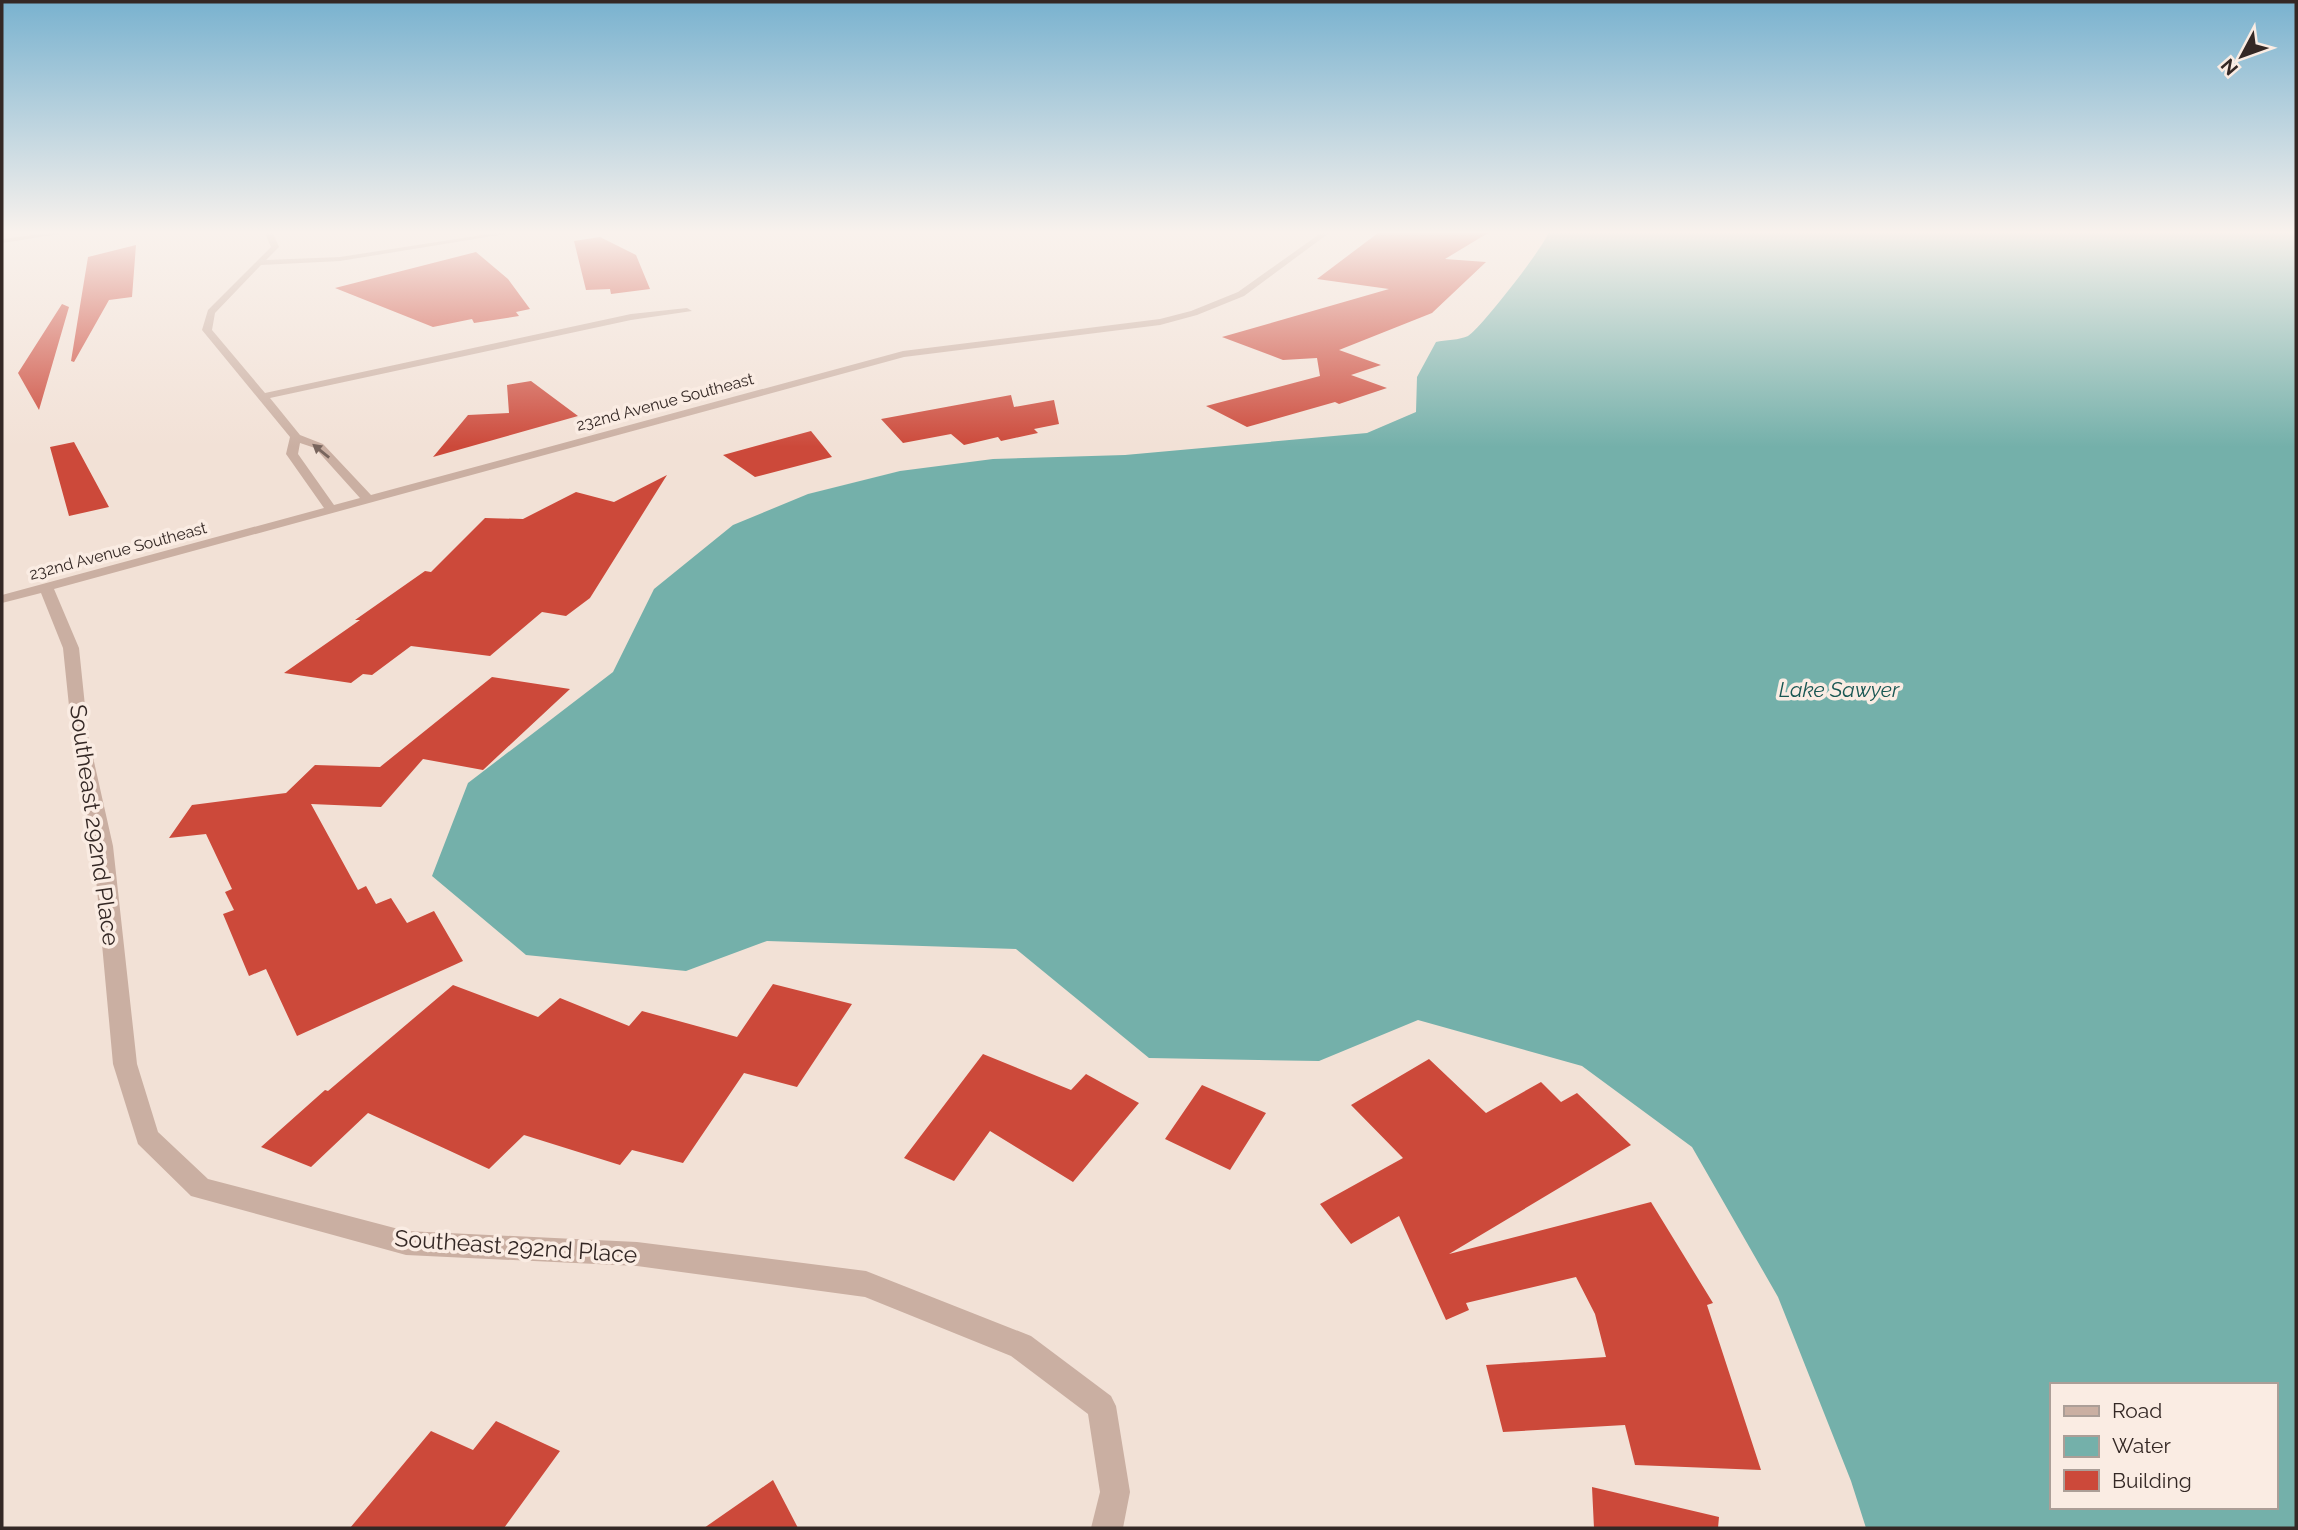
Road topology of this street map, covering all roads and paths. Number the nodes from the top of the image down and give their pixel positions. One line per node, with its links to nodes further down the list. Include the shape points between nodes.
1 (219, 304): 4 (street, via 211,312 207,330)
2 (1214, 304): 6 (street, 232nd Avenue Southeast, via 1160,322 903,354)
3 (687, 311): 4 (street, via 631,317)
4 (261, 397): 5 (street)
5 (296, 437): 6 (street, one-way to 5, via 319,446); 7 (street, via 292,454)
6 (368, 499): 7 (street, 232nd Avenue Southeast)
7 (331, 509): 8 (street, 232nd Avenue Southeast)
8 (46, 587): 9 (street, 232nd Avenue Southeast); 10 (street, Southeast 292nd Place, via 71,648 80,735 103,846 125,1064 147,1137 200,1188 407,1243 638,1254 866,1284 1021,1346 1101,1406 1115,1492)
9 (2, 599)
10 (1107, 1528)

